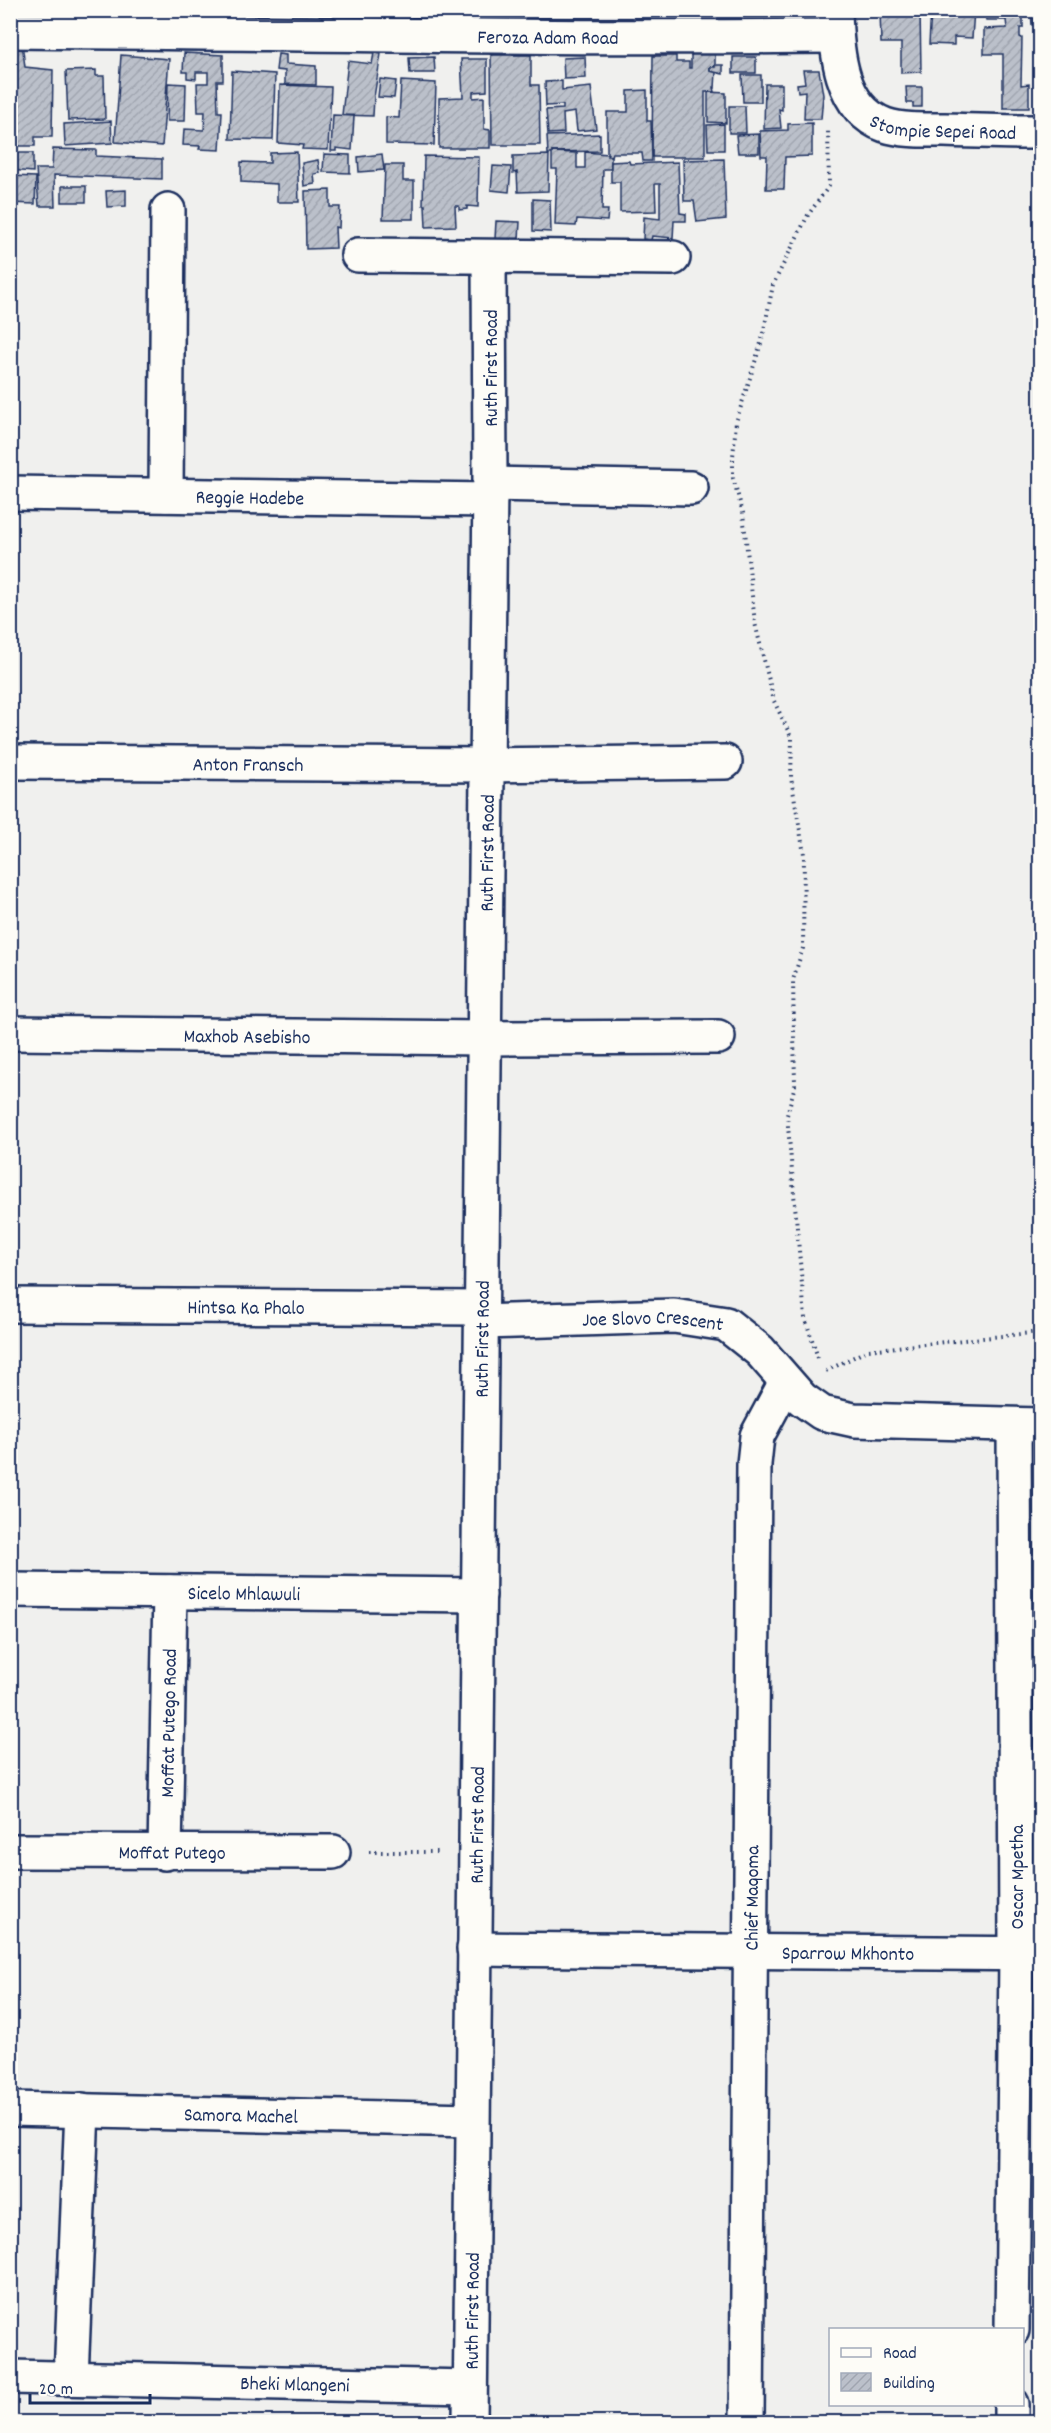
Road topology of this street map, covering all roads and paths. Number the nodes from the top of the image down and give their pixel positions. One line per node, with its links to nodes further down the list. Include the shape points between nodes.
1 (359, 22): 2 (street, Feroza Adam Road, via 638,38); 3 (street, Feroza Adam Road)
2 (835, 23): 5 (street, Stompie Sepei Road, via 845,81 854,102 884,125 909,130)
3 (10, 31)
4 (828, 126): 22 (path, via 829,186 807,215 773,285 762,340 736,422 733,458 733,478 744,513 755,623 774,701 792,739 791,778 804,854 803,948 793,980 795,1085 787,1115 805,1318 823,1373 868,1350)
5 (1041, 132)
6 (168, 210): 13 (street)
7 (358, 255): 8 (street)
8 (489, 257): 9 (street); 11 (street, Ruth First Road)
9 (673, 258)
10 (691, 488): 11 (street, Reggie Hadebe)
11 (490, 492): 13 (street, Reggie Hadebe); 16 (street, Ruth First Road)
12 (10, 493): 13 (street, Reggie Hadebe)
13 (166, 495)
14 (10, 762): 16 (street, Anton Fransch)
15 (725, 762): 16 (street, Anton Fransch)
16 (487, 765): 19 (street, Ruth First Road)
17 (10, 1033): 19 (street, Maxhob Asebisho)
18 (718, 1037): 19 (street, Maxhob Asebisho)
19 (484, 1038): 21 (street, Ruth First Road)
20 (10, 1305): 21 (street, Hintsa Ka Phalo)
21 (481, 1315): 23 (street, Joe Slovo Crescent, via 699,1318 726,1324 760,1351); 27 (street, Ruth First Road)
22 (1041, 1332)
23 (786, 1382): 24 (street, Joe Slovo Crescent, via 822,1413 854,1420); 33 (street, Chief Maqoma, via 757,1436 754,1464)
24 (1027, 1425): 34 (street, Oscar Mpetha)
25 (10, 1590): 26 (street, Sicelo Mhlawuli)
26 (170, 1592): 27 (street, Sicelo Mhlawuli); 31 (street, Moffat Putego Road)
27 (479, 1595): 30 (street, Ruth First Road)
28 (10, 1851): 31 (street, Moffat Putego)
29 (333, 1852): 30 (path); 31 (street, Moffat Putego)
30 (476, 1852): 32 (street, Ruth First Road)
31 (165, 1853)
32 (474, 1949): 33 (street, Sparrow Mkhonto); 37 (street, Ruth First Road)
33 (751, 1951): 34 (street, Sparrow Mkhonto); 44 (street, Chief Maqoma)
34 (1028, 1954): 38 (street, Oscar Mpetha)
35 (10, 2109): 36 (street, Samora Machel)
36 (82, 2110): 37 (street, Samora Machel); 40 (street)
37 (472, 2120): 41 (street, Ruth First Road)
38 (1012, 2328)
39 (10, 2377): 40 (street, Bheki Mlangeni)
40 (71, 2378): 41 (street, Bheki Mlangeni)
41 (470, 2388): 43 (street, Ruth First Road)
42 (1011, 2406): 45 (street)
43 (470, 2422)
44 (747, 2422)
45 (1011, 2422)

